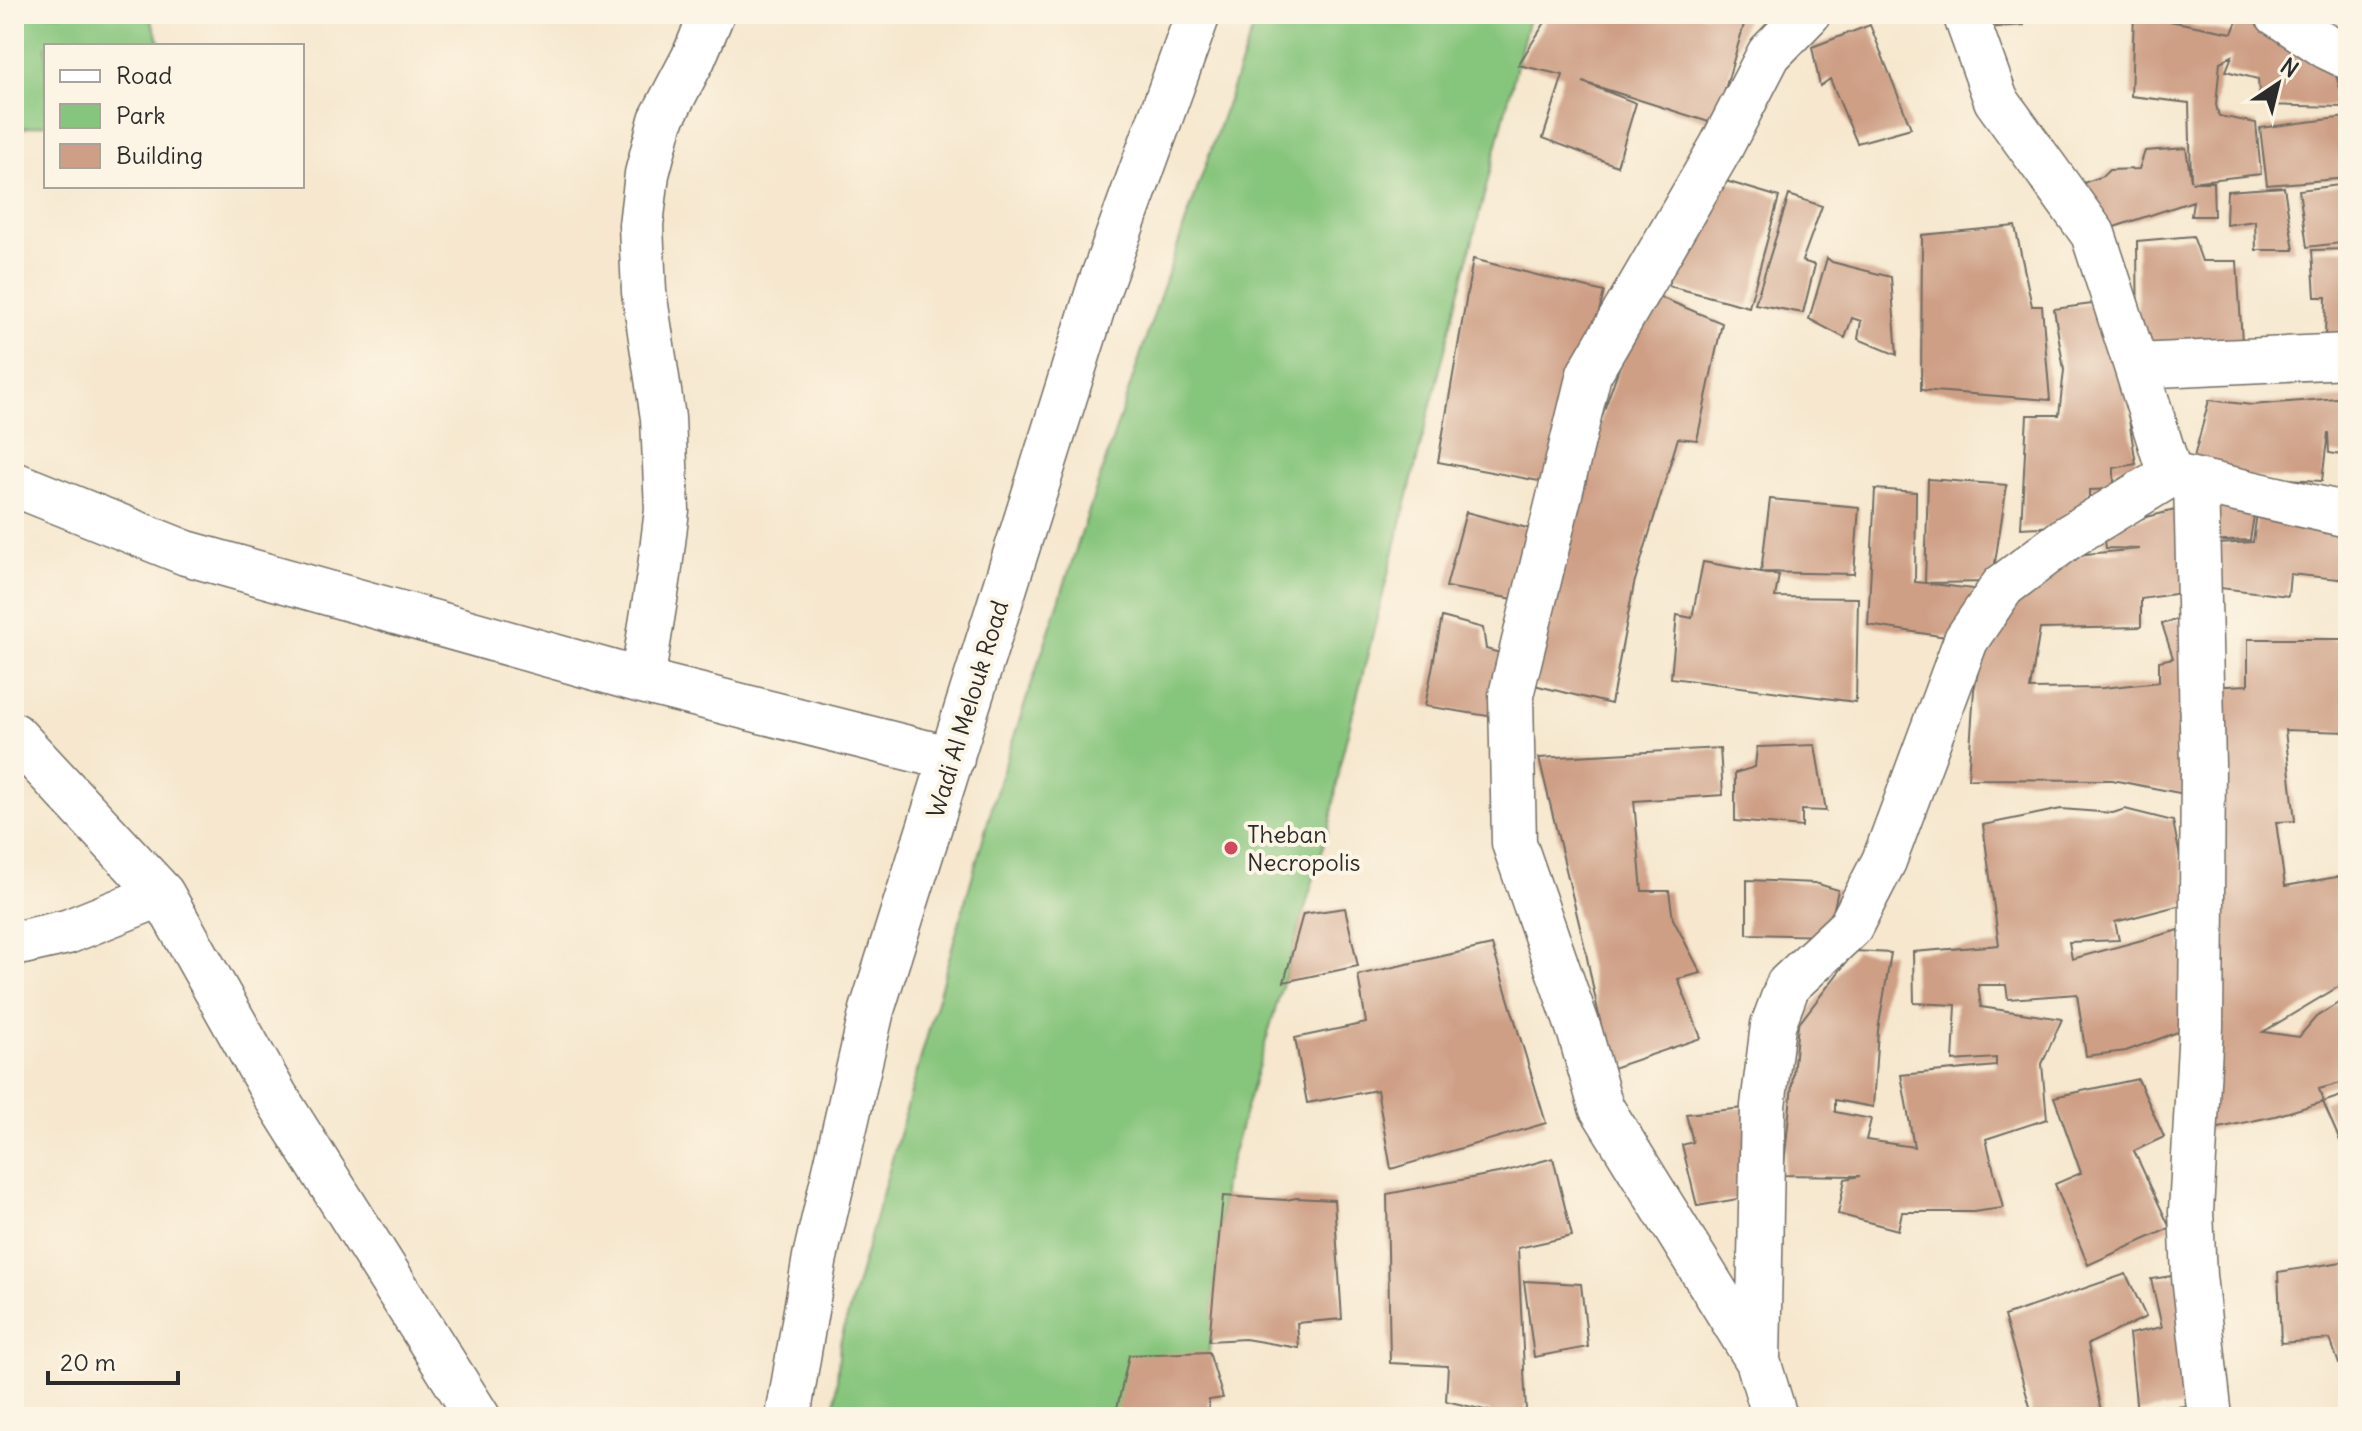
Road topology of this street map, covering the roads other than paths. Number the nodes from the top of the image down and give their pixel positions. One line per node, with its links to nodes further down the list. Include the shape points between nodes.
1 (712, 14): 12 (street, via 661,120 641,225 644,292 663,418 667,510)
2 (1198, 14): 14 (street, Wadi Al Melouk Road, via 1099,288)
3 (1808, 14): 17 (street, via 1769,54 1589,374 1511,695 1514,843 1601,1107)
4 (1965, 14): 8 (street, via 1996,100 2093,234)
5 (2277, 14): 6 (street, via 2327,47)
6 (2348, 53)
7 (2348, 356): 8 (street)
8 (2136, 366): 9 (street)
9 (2183, 478): 11 (street); 17 (street, via 2067,538 2003,586 1966,640 1884,861 1850,927 1788,985 1773,1025 1763,1106); 21 (street, via 2203,764 2202,1011 2191,1212)
10 (14, 484): 12 (street, via 186,553)
11 (2348, 515)
12 (642, 681): 14 (street)
13 (16, 731): 15 (street)
14 (952, 759): 19 (street, Wadi Al Melouk Road, via 872,1010 815,1257)
15 (162, 894): 16 (street, via 67,932); 18 (street, via 276,1097)
16 (14, 944)
17 (1758, 1361): 20 (street)
18 (478, 1417)
19 (788, 1417)
20 (1775, 1417)
21 (2210, 1417)

